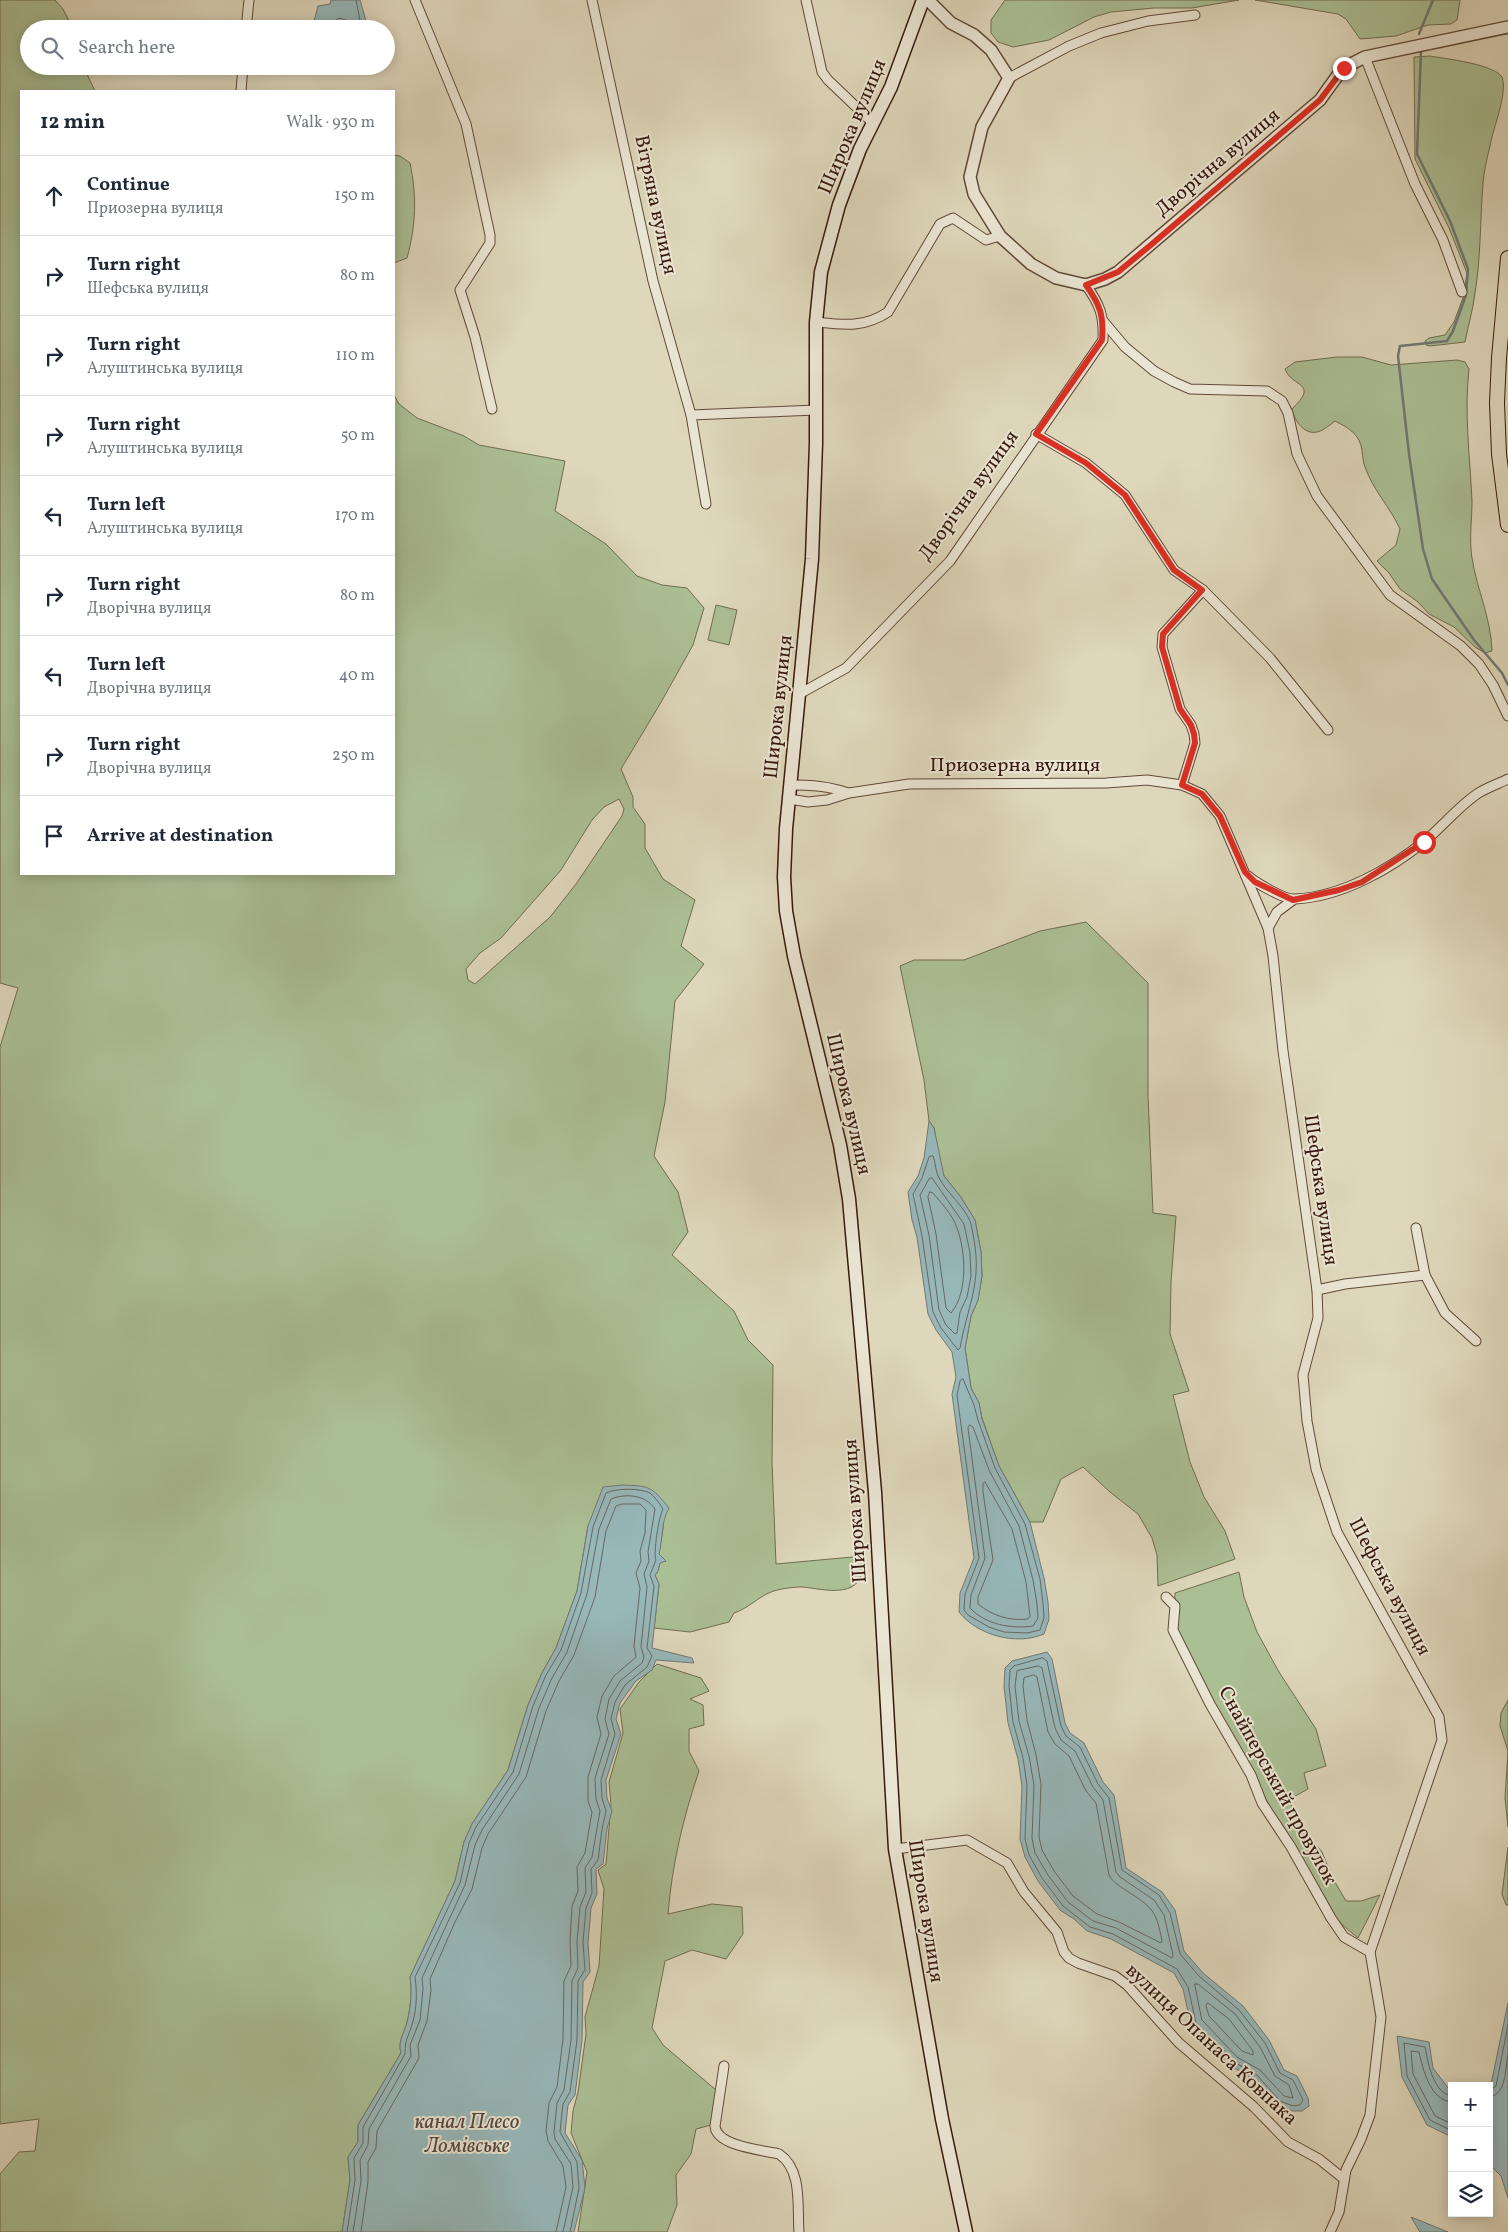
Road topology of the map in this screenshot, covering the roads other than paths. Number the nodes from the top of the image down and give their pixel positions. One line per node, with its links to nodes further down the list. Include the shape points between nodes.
1 (249, 0): 8 (street)
2 (415, 0): 21 (street, via 466,124 488,220 490,243 460,290)
3 (592, 0): 23 (street, Вітряна вулиця, via 653,281)
4 (806, 0): 14 (street, via 822,72)
5 (923, 0): 14 (main road, Широка вулиця, via 904,54)
6 (928, 0): 12 (street, via 951,23 974,35 991,50)
7 (1195, 15): 12 (street, via 1148,21 1101,33 1069,46)
8 (247, 20)
9 (1508, 28): 10 (street, Дворічна вулиця)
10 (1365, 57): 17 (street, Дворічна вулиця, via 1344,68 1320,100 1125,267 1105,279); 18 (street)
11 (242, 75): 13 (street)
12 (1010, 78): 15 (street, via 982,127 970,177 974,194)
13 (241, 90)
14 (873, 123): 19 (main road, Широка вулиця, via 860,149 829,239)
15 (1000, 236): 17 (street, via 1031,264 1056,278); 19 (street, via 986,240 953,218 940,224 888,312 860,325)
16 (1508, 258): 26 (main road, via 1497,403 1499,454)
17 (1086, 285): 20 (street, via 1099,303)
18 (1462, 292)
19 (816, 322): 22 (main road, Широка вулиця)
20 (1104, 322): 24 (street, Дворічна вулиця, via 1102,340); 29 (street, via 1132,353 1174,382 1190,389 1267,392 1282,401 1288,412 1297,454 1317,496 1390,595 1461,646 1479,664)
21 (492, 409)
22 (816, 410): 23 (street); 28 (main road, Широка вулиця, via 812,559)
23 (691, 415): 25 (street, Вітряна вулиця)
24 (1036, 434): 27 (street, via 1086,463 1125,495 1174,570); 28 (street, Дворічна вулиця, via 950,561 846,668)
25 (706, 504)
26 (1508, 526)
27 (1202, 590): 30 (street, via 1270,658); 33 (street, via 1163,634 1162,640 1180,709 1194,734 1195,743)
28 (800, 693): 32 (main road, Широка вулиця)
29 (1508, 716)
30 (1328, 730)
31 (1508, 780): 37 (street, via 1478,794 1424,842 1362,882)
32 (790, 785): 34 (street, via 832,787); 35 (main road, Широка вулиця)
33 (1182, 785): 34 (street, Приозерна вулиця, via 1147,780 909,784); 36 (street, Шефська вулиця, via 1202,794 1220,816)
34 (849, 793): 35 (street, Приозерна вулиця, via 808,802)
35 (789, 799): 44 (main road, Широка вулиця, via 784,877 786,911 840,1145 849,1199 875,1492)
36 (1245, 872): 37 (street, via 1255,882); 38 (street, Шефська вулиця)
37 (1293, 900): 38 (street, via 1277,912)
38 (1268, 928): 41 (street, Шефська вулиця)
39 (1416, 1228): 40 (street)
40 (1425, 1275): 41 (street); 42 (street, via 1445,1313)
41 (1317, 1290): 45 (street, Шефська вулиця, via 1318,1318 1303,1375 1316,1469 1337,1532 1435,1709 1442,1728 1442,1740)
42 (1476, 1341)
43 (1166, 1597): 45 (street, Снайперський провулок, via 1175,1606 1173,1630 1251,1775 1262,1803 1344,1937)
44 (894, 1848): 47 (street, вулиця Опанаса Ковпака, via 967,1840 1007,1863 1024,1892 1057,1932 1064,1952 1070,1958 1115,1976 1127,1985 1179,2043 1254,2107 1288,2142 1319,2159); 50 (main road, Широка вулиця, via 942,2119)
45 (1370, 1952): 47 (street, Шефська вулиця, via 1380,2017 1377,2062 1370,2115)
46 (724, 2066): 49 (street, via 716,2133 732,2143 785,2158 796,2184)
47 (1344, 2179): 48 (street, Шефська вулиця)
48 (1336, 2220): 51 (street); 52 (street)
49 (799, 2232)
50 (966, 2232)
51 (1330, 2232)
52 (1338, 2232)

